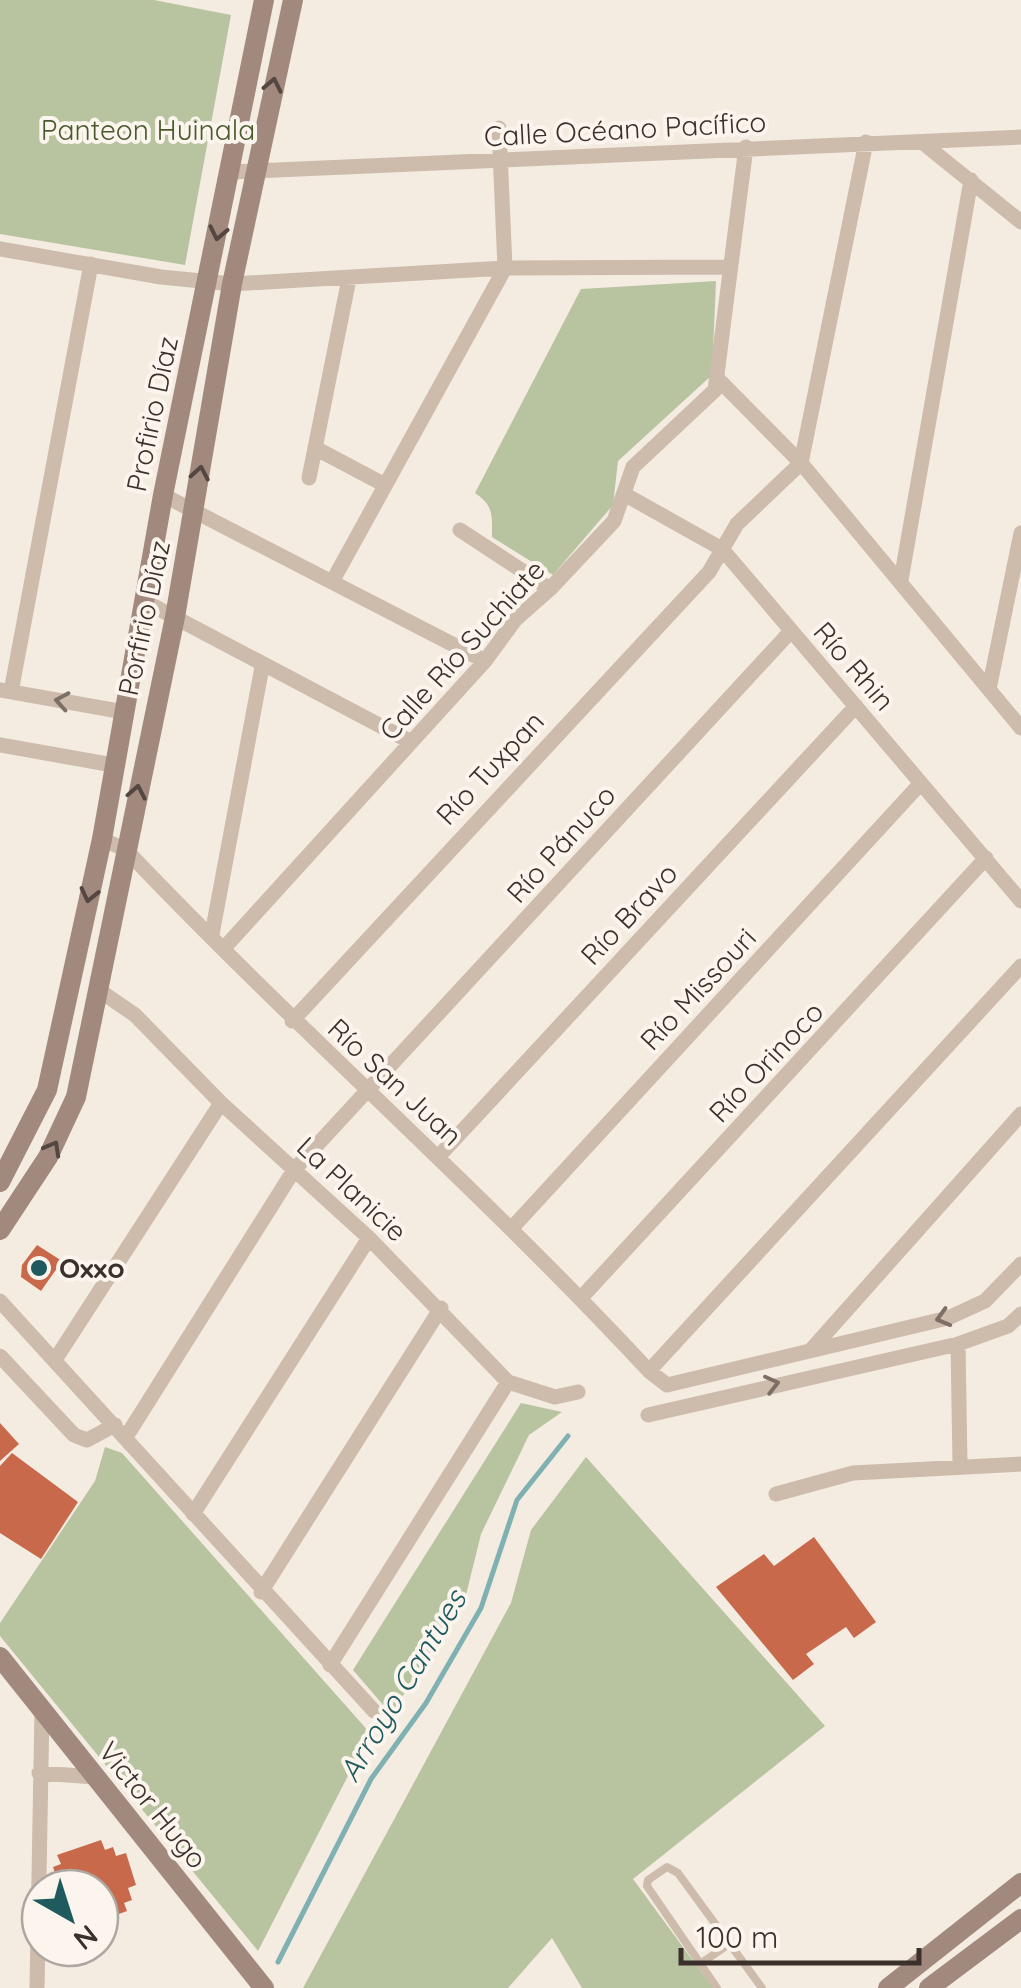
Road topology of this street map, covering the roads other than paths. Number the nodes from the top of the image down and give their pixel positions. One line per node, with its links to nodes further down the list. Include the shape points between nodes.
1 (292, 0): 9 (street, Porfirio Díaz, one-way to 1)
2 (258, 1): 10 (street, Profirio Díaz)
3 (499, 128): 8 (street)
4 (1021, 138): 6 (street, Calle Océano Pacífico)
5 (866, 142): 6 (street, Calle Océano Pacífico); 7 (street, Calle Océano Pacífico); 22 (street)
6 (923, 143): 11 (street)
7 (746, 148): 8 (street, Calle Océano Pacífico); 15 (street)
8 (498, 162): 9 (street, Calle Océano Pacífico); 16 (street)
9 (255, 171): 10 (street, Calle Océano Pacífico); 19 (street, Porfirio Díaz)
10 (230, 172): 18 (street, Profirio Díaz, one-way to 18)
11 (971, 180): 12 (street); 31 (street)
12 (1021, 222)
13 (0, 249): 14 (street)
14 (91, 264): 18 (street); 40 (street)
15 (728, 266): 16 (street); 20 (street)
16 (505, 268): 17 (street); 24 (street)
17 (349, 278): 19 (street); 21 (street)
18 (207, 284): 19 (street); 26 (street, Profirio Díaz)
19 (232, 284): 27 (street, Porfirio Díaz, one-way to 19)
20 (718, 380): 22 (street); 25 (street, Calle Río Suchiate, via 708,398 633,467)
21 (317, 449): 23 (street); 24 (street)
22 (801, 463): 30 (street, Río Tuxpan, via 737,524); 31 (street)
23 (309, 478)
24 (385, 486): 32 (street)
25 (624, 494): 30 (street, Río Rhin); 33 (street, Calle Río Suchiate, via 614,521)
26 (163, 496): 27 (street); 34 (street, Profirio Díaz)
27 (194, 509): 32 (street); 35 (street, Porfirio Díaz)
28 (460, 530): 33 (street)
29 (1021, 533): 39 (street)
30 (722, 549): 36 (street, Río Rhin); 57 (street, Río Tuxpan, via 709,572)
31 (901, 580): 39 (street)
32 (332, 582): 37 (street)
33 (550, 589): 37 (street, Calle Río Suchiate, via 515,620)
34 (144, 601): 35 (street); 42 (street, Profirio Díaz)
35 (175, 618): 38 (street); 49 (street, Porfirio Díaz, one-way to 35)
36 (790, 631): 41 (street, Río Rhin); 58 (street, Río Pánuco)
37 (485, 661): 44 (street, Calle Río Suchiate)
38 (262, 667): 44 (street); 53 (street)
39 (989, 688): 43 (street)
40 (5, 692): 42 (street, one-way to 40)
41 (856, 706): 47 (street, Río Rhin); 61 (street, Río Bravo)
42 (124, 712): 46 (street, Profirio Díaz)
43 (1021, 728)
44 (411, 742): 54 (street, Calle Río Suchiate)
45 (0, 745): 46 (street)
46 (113, 765): 48 (street, Profirio Díaz)
47 (920, 783): 50 (street, Río Rhin); 64 (street, Río Missouri)
48 (102, 839): 49 (street, Río San Juan); 63 (street, Profirio Díaz, one-way to 63, via 47,1090)
49 (126, 850): 53 (street, Río San Juan); 56 (street, Porfirio Díaz)
50 (986, 858): 51 (street, Río Rhin); 68 (street, Río Orinoco)
51 (1015, 881): 52 (street, Río Rhin)
52 (1021, 901)
53 (212, 934): 54 (street, Río San Juan)
54 (224, 946): 57 (street, Río San Juan)
55 (1021, 966): 76 (street)
56 (100, 991): 59 (street, La Planicie, via 134,1015); 65 (street, Porfirio Díaz, one-way to 56, via 68,1120)
57 (292, 1021): 58 (street, Río San Juan)
58 (366, 1088): 61 (street, Río San Juan); 62 (street, Río Pánuco)
59 (221, 1102): 62 (street, La Planicie); 75 (street)
60 (1021, 1114): 73 (street)
61 (440, 1156): 64 (street, Río San Juan)
62 (294, 1170): 66 (street, La Planicie); 82 (street, Río Pánuco)
63 (0, 1182)
64 (512, 1228): 68 (street, Río San Juan)
65 (0, 1230)
66 (370, 1238): 70 (street, La Planicie); 86 (street)
67 (1021, 1264): 73 (street, one-way to 73, via 969,1310)
68 (581, 1298): 76 (street, Río San Juan)
69 (0, 1301): 75 (street)
70 (441, 1308): 77 (street, La Planicie); 87 (street)
71 (1021, 1314): 72 (street, via 1008,1326)
72 (958, 1344): 80 (street, one-way to 72); 83 (street)
73 (810, 1351): 78 (street)
74 (0, 1356): 82 (street, via 74,1434 87,1440)
75 (55, 1360): 82 (street)
76 (649, 1371): 78 (street, Río San Juan)
77 (508, 1382): 79 (street, via 555,1397); 89 (street)
78 (667, 1385): 80 (street)
79 (578, 1392)
80 (678, 1408): 81 (street)
81 (648, 1414)
82 (120, 1431): 86 (street)
83 (960, 1464): 84 (street); 85 (street, via 853,1473)
84 (1021, 1464)
85 (776, 1494)
86 (193, 1514): 87 (street)
87 (261, 1592): 89 (street)
88 (0, 1657): 90 (street, Victor Hugo)
89 (330, 1665): 91 (street)
90 (42, 1710): 92 (street); 93 (street, Victor Hugo)
91 (374, 1711)
92 (39, 1773): 93 (street); 98 (street)
93 (96, 1777): 99 (street, Victor Hugo)
94 (1021, 1883): 102 (street)
95 (1021, 1919): 103 (street)
96 (729, 1944): 97 (lane); 97 (lane, via 673,1869 648,1880); 101 (lane)
97 (700, 1964): 100 (lane)
98 (37, 1988)
99 (264, 1988)
100 (717, 1988)
101 (762, 1988)
102 (888, 1988)
103 (929, 1988)

